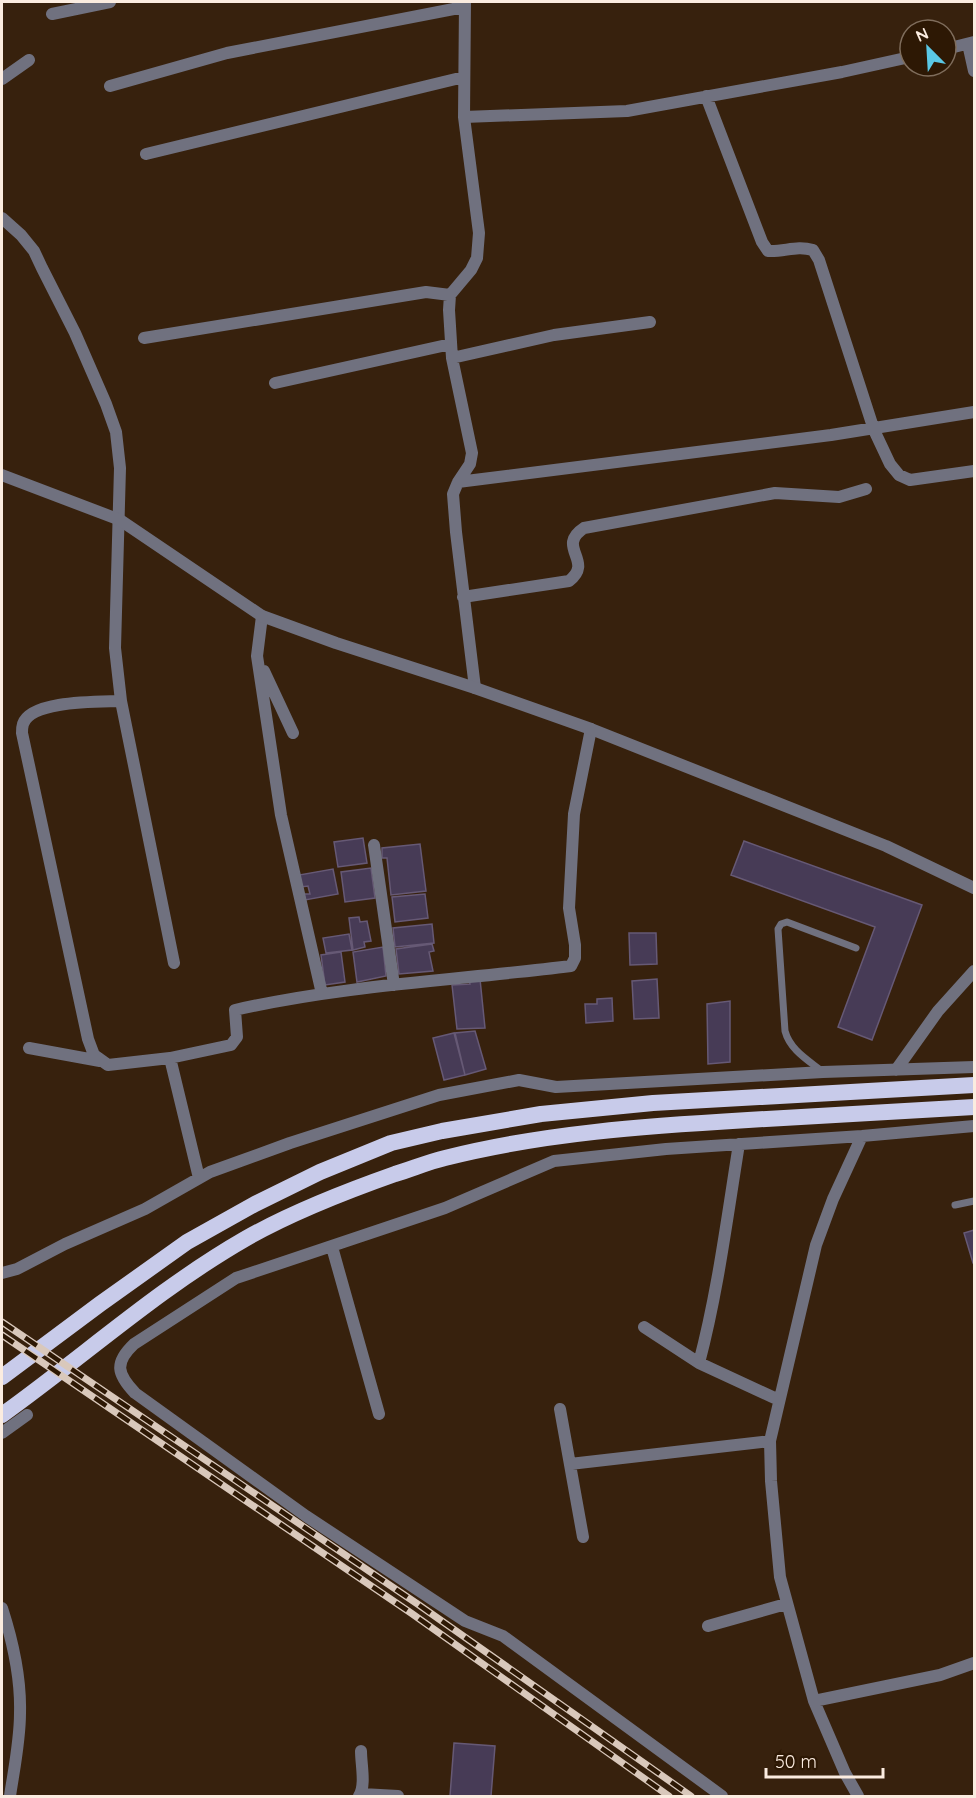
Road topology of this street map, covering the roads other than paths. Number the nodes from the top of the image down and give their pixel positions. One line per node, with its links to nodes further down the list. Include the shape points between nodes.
1 (110, 2): 3 (street)
2 (464, 4): 8 (street); 10 (street, via 227,53)
3 (52, 14)
4 (971, 43): 7 (street)
5 (29, 60): 9 (street)
6 (898, 60): 11 (street)
7 (975, 71)
8 (464, 77): 12 (street); 13 (street)
9 (2, 79)
10 (110, 86)
11 (706, 96): 12 (street, via 627,111); 22 (street, via 768,251 801,246 813,250 819,260)
12 (464, 117): 15 (street, via 479,233 477,258)
13 (146, 154)
14 (2, 218): 27 (street, via 33,251 106,404 119,450)
15 (450, 295): 17 (street, via 426,292); 18 (street)
16 (650, 322): 19 (street, via 554,335)
17 (144, 338)
18 (452, 344): 19 (street); 20 (street)
19 (452, 357): 25 (street, via 472,453)
20 (275, 383)
21 (975, 412): 22 (street)
22 (874, 430): 23 (street, via 890,464 898,475 910,480); 25 (street)
23 (975, 471)
24 (2, 475): 27 (street)
25 (459, 482): 28 (street, via 453,494)
26 (866, 489): 28 (street, via 839,496 776,493 584,528 572,542 579,567 569,581)
27 (120, 520): 29 (street); 32 (street, via 115,648)
28 (464, 597): 31 (street)
29 (262, 616): 30 (street); 31 (street)
30 (257, 656): 34 (street); 41 (street, via 281,815)
31 (475, 688): 33 (street)
32 (121, 701): 38 (street); 44 (street, via 48,706 30,714 23,722 22,733 88,1039)
33 (591, 729): 36 (street, via 886,846); 40 (street, via 574,814 569,908 575,958 571,966)
34 (293, 733)
35 (374, 845): 40 (street)
36 (975, 888)
37 (856, 948): 47 (lane, via 787,922 778,929 787,1040)
38 (174, 963)
39 (975, 971): 46 (street, via 938,1011)
40 (394, 985): 41 (street)
41 (322, 994): 43 (street, via 235,1010 237,1037 231,1045)
42 (29, 1048): 44 (street)
43 (170, 1058): 44 (street, via 108,1065); 53 (street)
44 (100, 1061)
45 (975, 1067): 46 (street)
46 (896, 1070): 47 (street)
47 (823, 1072): 53 (street, via 556,1086 519,1080 439,1095 290,1143)
48 (975, 1085): 60 (highway, via 653,1103 541,1114 391,1143 320,1172 188,1242)
49 (975, 1107): 62 (highway, via 579,1133 443,1158 307,1208 246,1239 158,1297)
50 (975, 1126): 51 (street)
51 (862, 1136): 52 (street); 61 (street, via 816,1245)
52 (739, 1144): 56 (street, via 554,1161 445,1208); 59 (street, via 718,1283)
53 (200, 1178): 57 (street, via 145,1209)
54 (975, 1201): 55 (lane)
55 (956, 1205)
56 (332, 1247): 65 (street); 79 (street, via 236,1278 134,1344 120,1364 127,1384 306,1516 465,1621 503,1636)
57 (2, 1273)
58 (644, 1327): 59 (street)
59 (699, 1363): 61 (street)
60 (2, 1377)
61 (779, 1400): 67 (street)
62 (24, 1408): 64 (highway); 66 (street)
63 (560, 1409): 68 (street)
64 (2, 1414)
65 (379, 1414)
66 (2, 1433)
67 (770, 1441): 68 (street); 70 (street, via 780,1577)
68 (570, 1464): 69 (street)
69 (584, 1537)
70 (786, 1604): 72 (street); 74 (street)
71 (2, 1608): 77 (street, via 18,1669 21,1714)
72 (708, 1626)
73 (975, 1663): 74 (street, via 940,1675)
74 (813, 1701): 80 (street)
75 (361, 1751): 76 (street)
76 (361, 1795): 78 (street)
77 (10, 1797)
78 (398, 1797)
79 (722, 1797)
80 (858, 1797)

